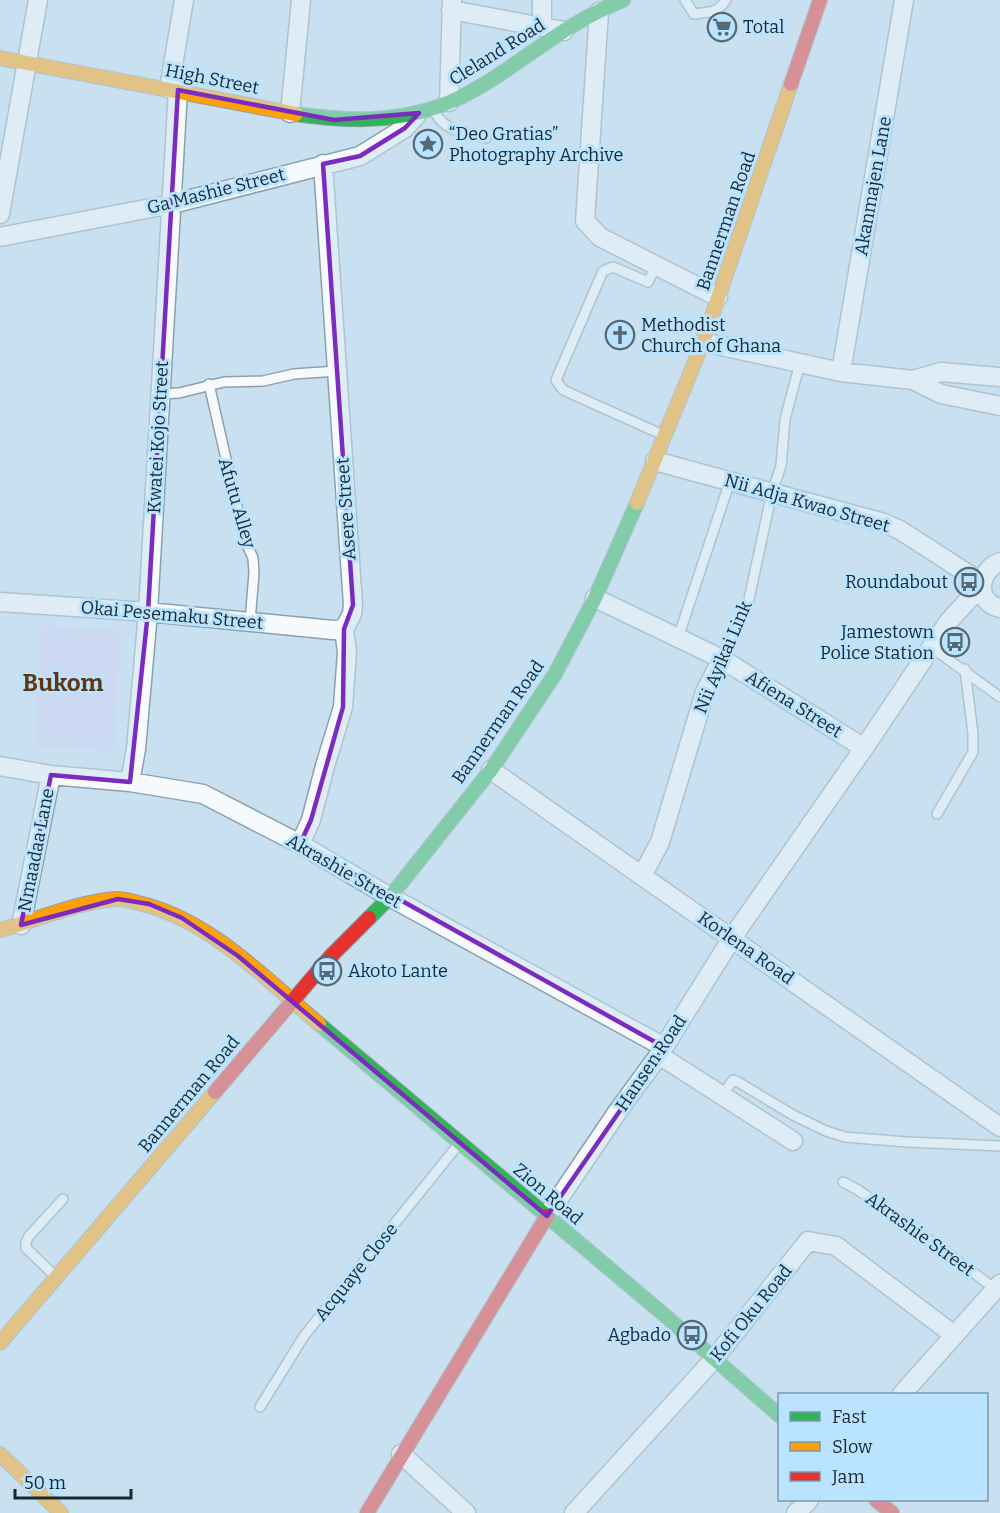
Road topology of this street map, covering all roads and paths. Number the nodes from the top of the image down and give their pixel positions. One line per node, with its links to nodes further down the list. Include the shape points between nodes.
1 (38, 0): 15 (street)
2 (184, 0): 16 (street, Kwatei Kojo Street)
3 (301, 0): 18 (street)
4 (542, 0): 12 (street)
5 (623, 0): 11 (street, Cleland Road)
6 (685, 0): 7 (lane, via 694,14 716,11)
7 (726, 0)
8 (820, 0): 25 (street, Bannerman Road)
9 (904, 0): 29 (street, Akanmajen Lane)
10 (451, 5): 12 (street); 17 (street)
11 (599, 12): 13 (street, Cleland Road); 24 (street, via 585,221 600,237)
12 (542, 27): 13 (street)
13 (564, 31): 17 (street, Cleland Road, via 474,90)
14 (0, 58): 15 (street, High Street)
15 (28, 62): 16 (street, High Street); 22 (street)
16 (174, 90): 18 (street, High Street); 21 (street, Kwatei Kojo Street)
17 (434, 107): 18 (street, High Street, via 380,119 334,120); 19 (lane, via 446,126); 20 (street, Ga Mashie Street, via 360,156)
18 (290, 113)
19 (486, 138)
20 (323, 164): 21 (street, Ga Mashie Street); 28 (street, Asere Street)
21 (172, 204): 23 (street, Ga Mashie Street); 34 (street, Kwatei Kojo Street)
22 (0, 214)
23 (0, 237)
24 (656, 266): 25 (street); 36 (lane, via 648,282 614,267 603,271 556,380 563,390)
25 (718, 297): 26 (street, Bannerman Road)
26 (703, 342): 27 (street); 36 (street, Bannerman Road)
27 (800, 363): 29 (street); 39 (lane, Nii Ayikai Link, via 785,419 781,466)
28 (337, 371): 33 (lane); 48 (street, Asere Street, via 353,605)
29 (841, 372): 31 (street)
30 (1000, 376): 31 (street, via 941,372)
31 (913, 380): 35 (street, via 941,394)
32 (1000, 383): 35 (street)
33 (209, 384): 34 (lane); 47 (lane, Afutu Alley, via 253,558)
34 (161, 394): 45 (street, Kwatei Kojo Street)
35 (997, 405)
36 (665, 436): 37 (street, Bannerman Road)
37 (656, 461): 38 (street, Nii Adja Kwao Street); 42 (street, Bannerman Road)
38 (730, 481): 39 (street, Nii Adja Kwao Street); 49 (lane)
39 (772, 492): 41 (street, Nii Adja Kwao Street, via 892,526); 51 (lane, Nii Ayikai Link, via 749,599)
40 (999, 560): 41 (street, Hansen Road, via 984,574)
41 (982, 584): 44 (street, via 983,594); 46 (street, Hansen Road)
42 (595, 598): 49 (street, Afiena Street); 56 (street, Bannerman Road, via 555,674)
43 (0, 602): 45 (street, Okai Pesemaku Street)
44 (998, 607): 46 (street, Hansen Road, via 972,608)
45 (148, 612): 47 (street, Okai Pesemaku Street); 58 (street, Kwatei Kojo Street)
46 (949, 621): 50 (street, Hansen Road)
47 (250, 622): 48 (street, Okai Pesemaku Street)
48 (344, 629): 60 (street, Asere Street, via 347,652 343,707 311,820)
49 (678, 638): 51 (street, Afiena Street)
50 (931, 647): 52 (lane); 54 (street, Hansen Road)
51 (722, 659): 54 (street, Afiena Street); 61 (street, Nii Ayikai Link, via 705,692 660,842)
52 (965, 669): 53 (lane); 59 (lane, via 973,752)
53 (1000, 697)
54 (864, 748): 65 (street, Hansen Road)
55 (0, 766): 57 (street, Akrashie Street)
56 (491, 770): 61 (street, Korlena Road); 62 (street, Bannerman Road)
57 (51, 775): 58 (street, Akrashie Street); 63 (street, Nmaadaa Lane)
58 (130, 782): 60 (street, Akrashie Street, via 203,794)
59 (937, 814)
60 (300, 844): 62 (street, Akrashie Street)
61 (642, 876): 65 (street, Korlena Road)
62 (390, 897): 66 (street, Bannerman Road); 67 (street, Akrashie Street)
63 (21, 925): 64 (street, Zion Road); 66 (street, Zion Road, via 118,899 149,904 182,918 238,956)
64 (0, 930)
65 (732, 938): 67 (street, Hansen Road); 69 (street, Korlena Road)
66 (292, 1001): 71 (street, Zion Road); 76 (street, Bannerman Road)
67 (661, 1051): 68 (street, Akrashie Street); 75 (street, Hansen Road)
68 (722, 1096): 70 (street, Akrashie Street); 72 (lane, via 733,1080 793,1115 845,1137)
69 (1000, 1127)
70 (793, 1141)
71 (460, 1143): 75 (street, Zion Road); 82 (lane, Acquaye Close, via 304,1336)
72 (1000, 1146)
73 (843, 1182): 77 (lane, Akrashie Street)
74 (63, 1199): 76 (lane, via 26,1242 26,1248)
75 (547, 1216): 80 (street, Zion Road); 85 (street, Hansen Road)
76 (57, 1278): 79 (street, Bannerman Road)
77 (998, 1287): 78 (street)
78 (954, 1335): 80 (street, Kofi Oku Road, via 836,1246 808,1241); 81 (street)
79 (0, 1343)
80 (714, 1359): 83 (street, Zion Road); 91 (street, Kofi Oku Road)
81 (904, 1393)
82 (260, 1407)
83 (778, 1414)
84 (0, 1454): 88 (street)
85 (401, 1454): 89 (street, Hansen Road); 90 (street)
86 (808, 1501): 92 (street)
87 (877, 1501): 93 (street)
88 (61, 1513)
89 (367, 1513)
90 (466, 1513)
91 (574, 1513)
92 (796, 1513)
93 (892, 1513)

